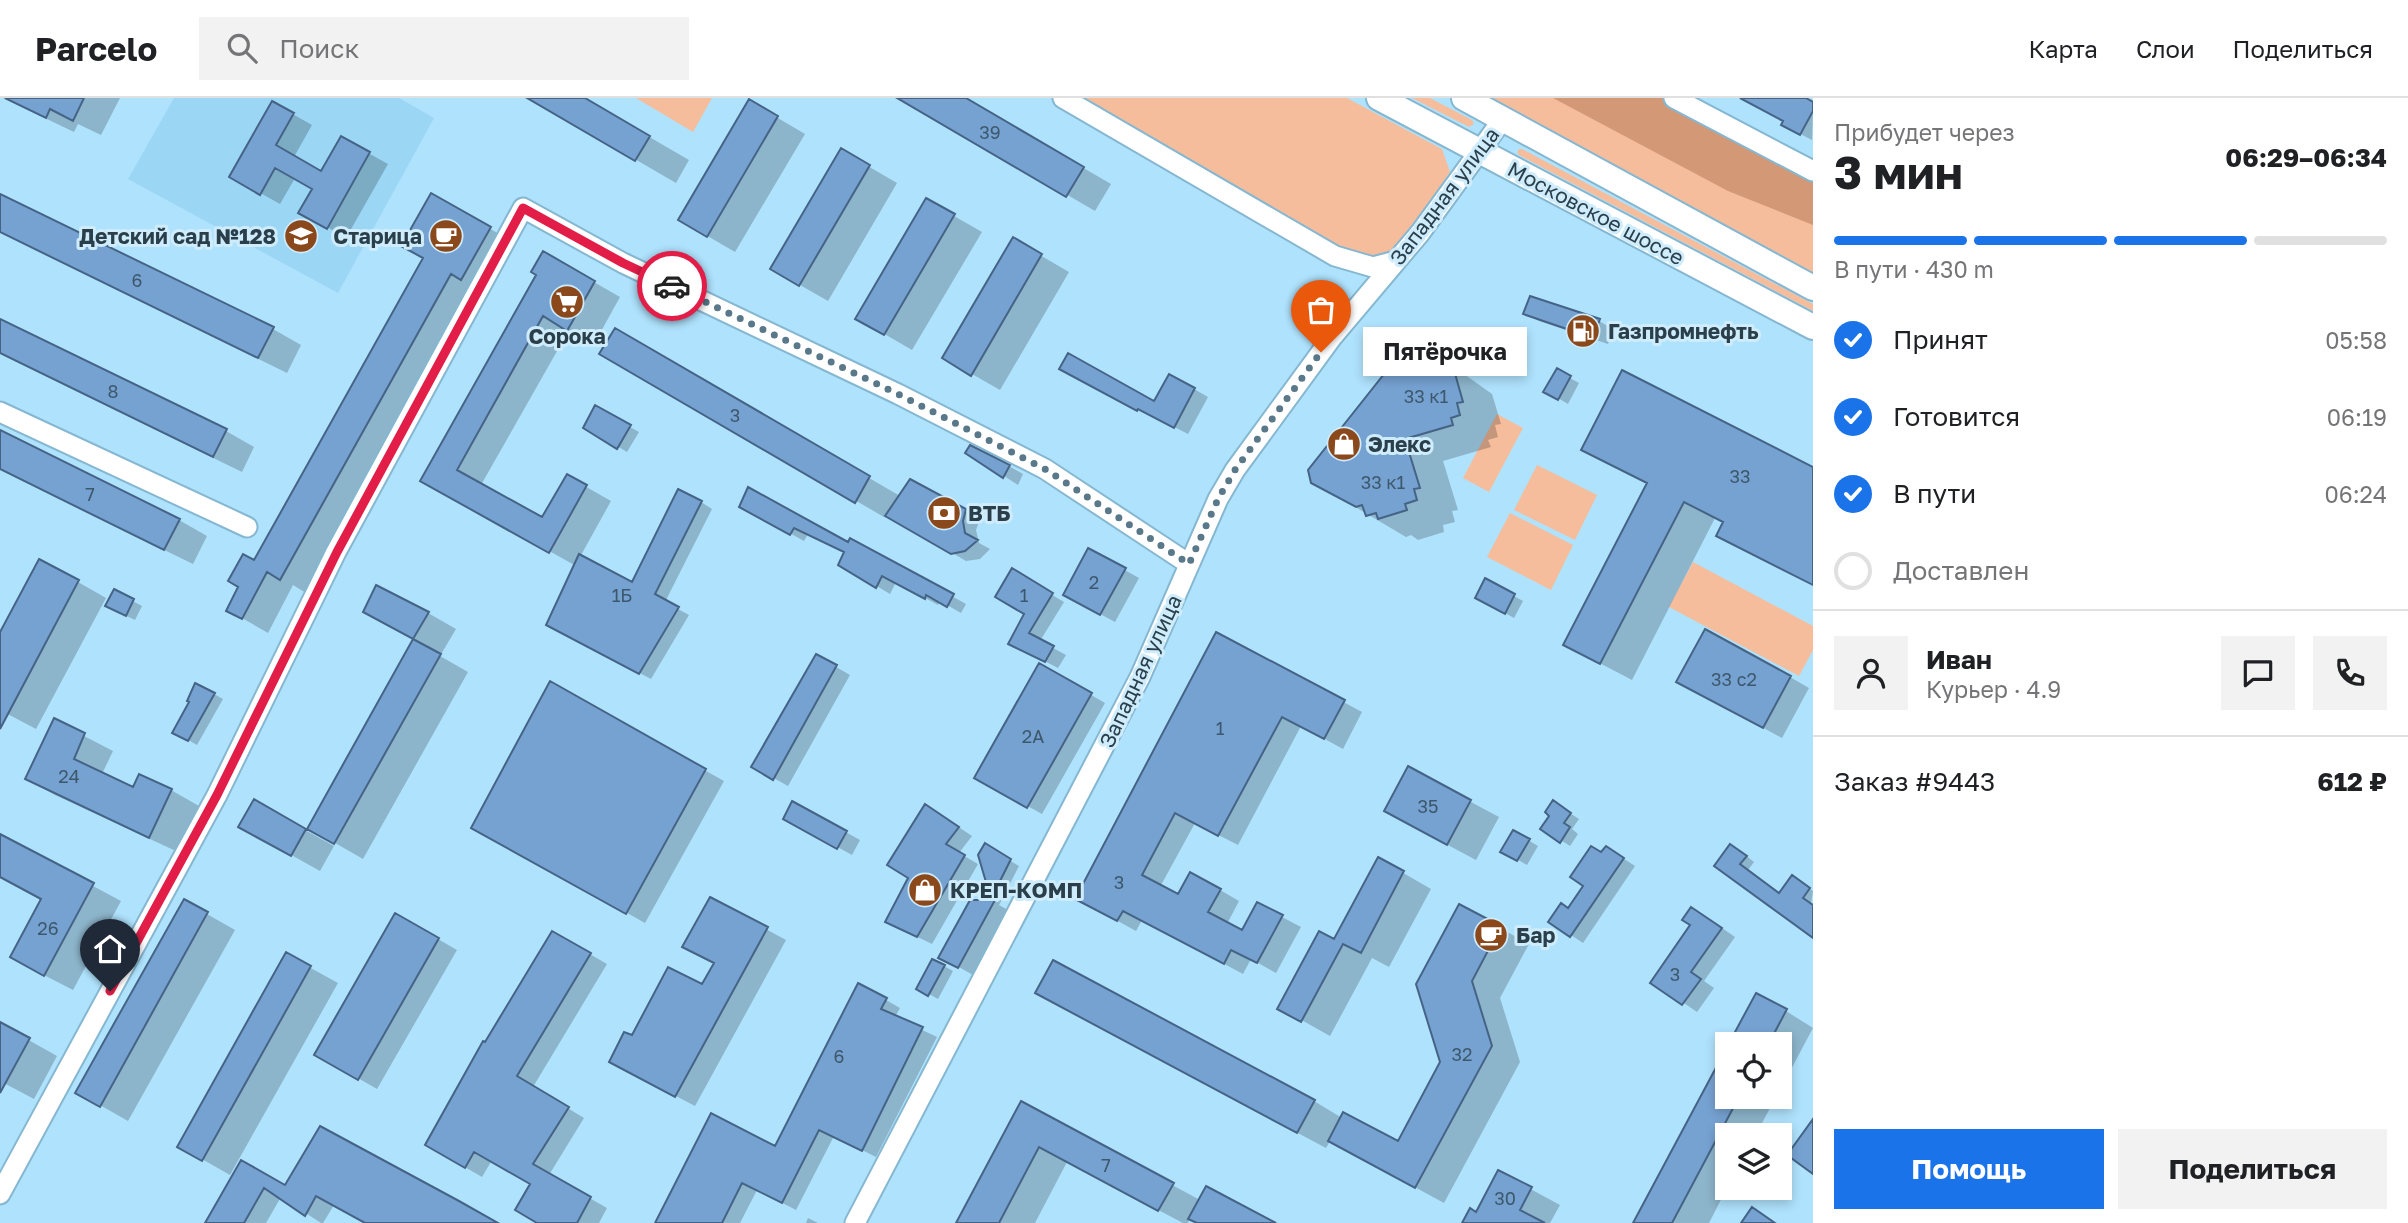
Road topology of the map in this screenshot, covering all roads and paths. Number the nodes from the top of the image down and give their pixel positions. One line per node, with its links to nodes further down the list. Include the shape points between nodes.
1 (1063, 98): 8 (street, via 1335,256 1373,267)
2 (1379, 98): 6 (main road, Московское шоссе)
3 (1464, 98): 5 (main road, Московское шоссе)
4 (1674, 98): 7 (street)
5 (1503, 120): 6 (street, Западная улица); 9 (main road, Московское шоссе)
6 (1479, 151): 8 (street, Западная улица); 10 (main road, Московское шоссе)
7 (1813, 171)
8 (1396, 261): 13 (street, Западная улица, via 1333,336 1235,470)
9 (1813, 288)
10 (1813, 327)
11 (0, 412): 12 (street)
12 (247, 527)
13 (1189, 564): 14 (street, via 1045,469 623,263 523,208 337,552 217,795); 15 (street, Западная улица, via 1140,677)
14 (0, 1194)
15 (855, 1223)

